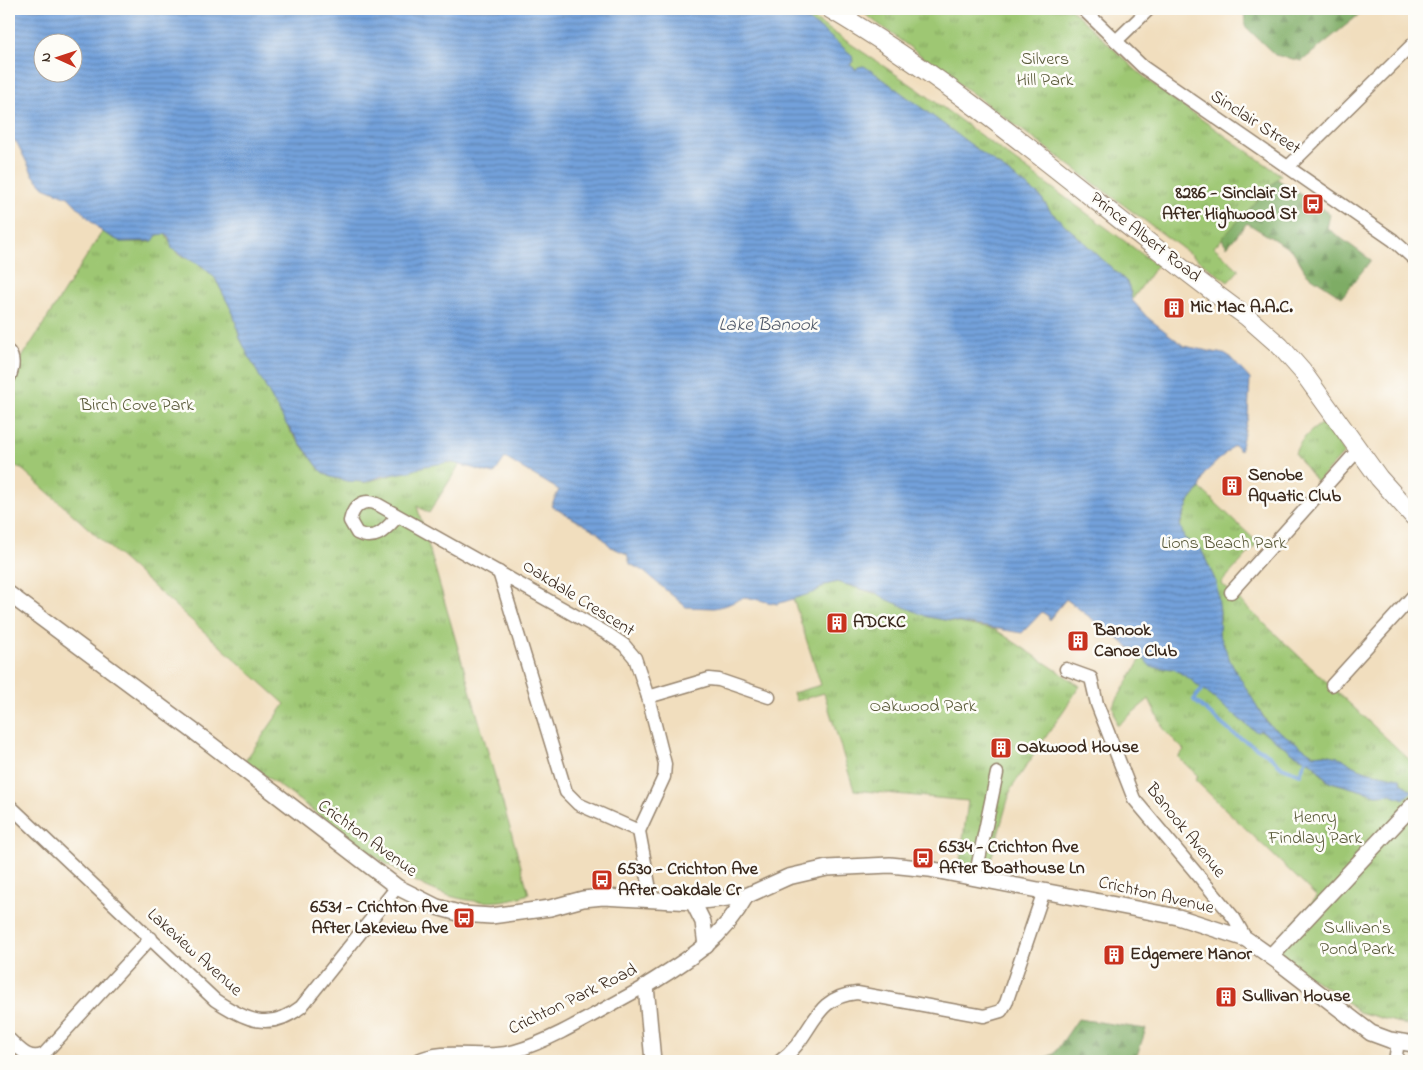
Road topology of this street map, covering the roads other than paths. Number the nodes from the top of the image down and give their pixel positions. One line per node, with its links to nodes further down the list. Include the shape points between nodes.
1 (830, 9): 10 (main road, Prince Albert Road, via 936,78 1247,317 1302,371)
2 (1083, 9): 4 (street, Sinclair Street)
3 (1149, 9): 4 (street)
4 (1116, 41): 6 (street, Sinclair Street, via 1143,67 1187,100)
5 (1414, 43): 6 (street)
6 (1289, 166): 7 (street, Sinclair Street, via 1393,240)
7 (1414, 259)
8 (9, 352): 9 (street, via 13,365)
9 (9, 378)
10 (1358, 450): 12 (main road, Prince Albert Road); 14 (street)
11 (398, 516): 13 (street, Oakdale Crescent)
12 (1414, 517)
13 (499, 572): 19 (street, Oakdale Crescent, via 624,645 635,658); 24 (street, Oakdale Crescent, via 566,792 578,804)
14 (1231, 592)
15 (9, 594): 26 (street, Crichton Avenue)
16 (1414, 595): 18 (street)
17 (1066, 669): 32 (street, Banook Avenue, via 1091,678 1097,704 1134,799 1234,918)
18 (1332, 685)
19 (648, 697): 20 (street, via 709,679); 24 (street, Oakdale Crescent, via 665,772)
20 (768, 697)
21 (997, 773): 25 (street)
22 (1414, 804): 34 (street)
23 (9, 805): 31 (street, Lakeview Avenue)
24 (639, 831): 29 (street)
25 (975, 878): 27 (street, Crichton Avenue); 28 (street, Crichton Avenue, via 890,864 857,865 788,877)
26 (396, 887): 29 (street, Crichton Avenue, via 437,907 462,914 492,916 550,908 582,899); 31 (street, Lakeview Avenue, via 301,1007 278,1019 251,1021 237,1015 214,1000)
27 (1044, 891): 32 (street, Crichton Avenue, via 1178,917); 41 (street, via 1001,1011 984,1016 857,993 847,994 829,1001 796,1049)
28 (746, 896): 30 (street, Crichton Avenue); 33 (street, Crichton Park Road, via 730,922)
29 (652, 900): 30 (street, Crichton Avenue)
30 (693, 902): 33 (street, via 703,922)
31 (151, 938): 36 (street, via 44,1054 27,1055)
32 (1246, 939): 34 (street, Crichton Avenue)
33 (706, 946): 35 (street, Crichton Park Road)
34 (1271, 956): 37 (street, Crichton Avenue, via 1371,1033)
35 (646, 986): 39 (street, Crichton Park Road, via 523,1049 499,1054 433,1056); 40 (street)
36 (9, 1039)
37 (1398, 1042): 38 (street, Crichton Avenue); 42 (street)
38 (1414, 1044)
39 (416, 1061)
40 (653, 1061)
41 (780, 1061)
42 (1395, 1061)

